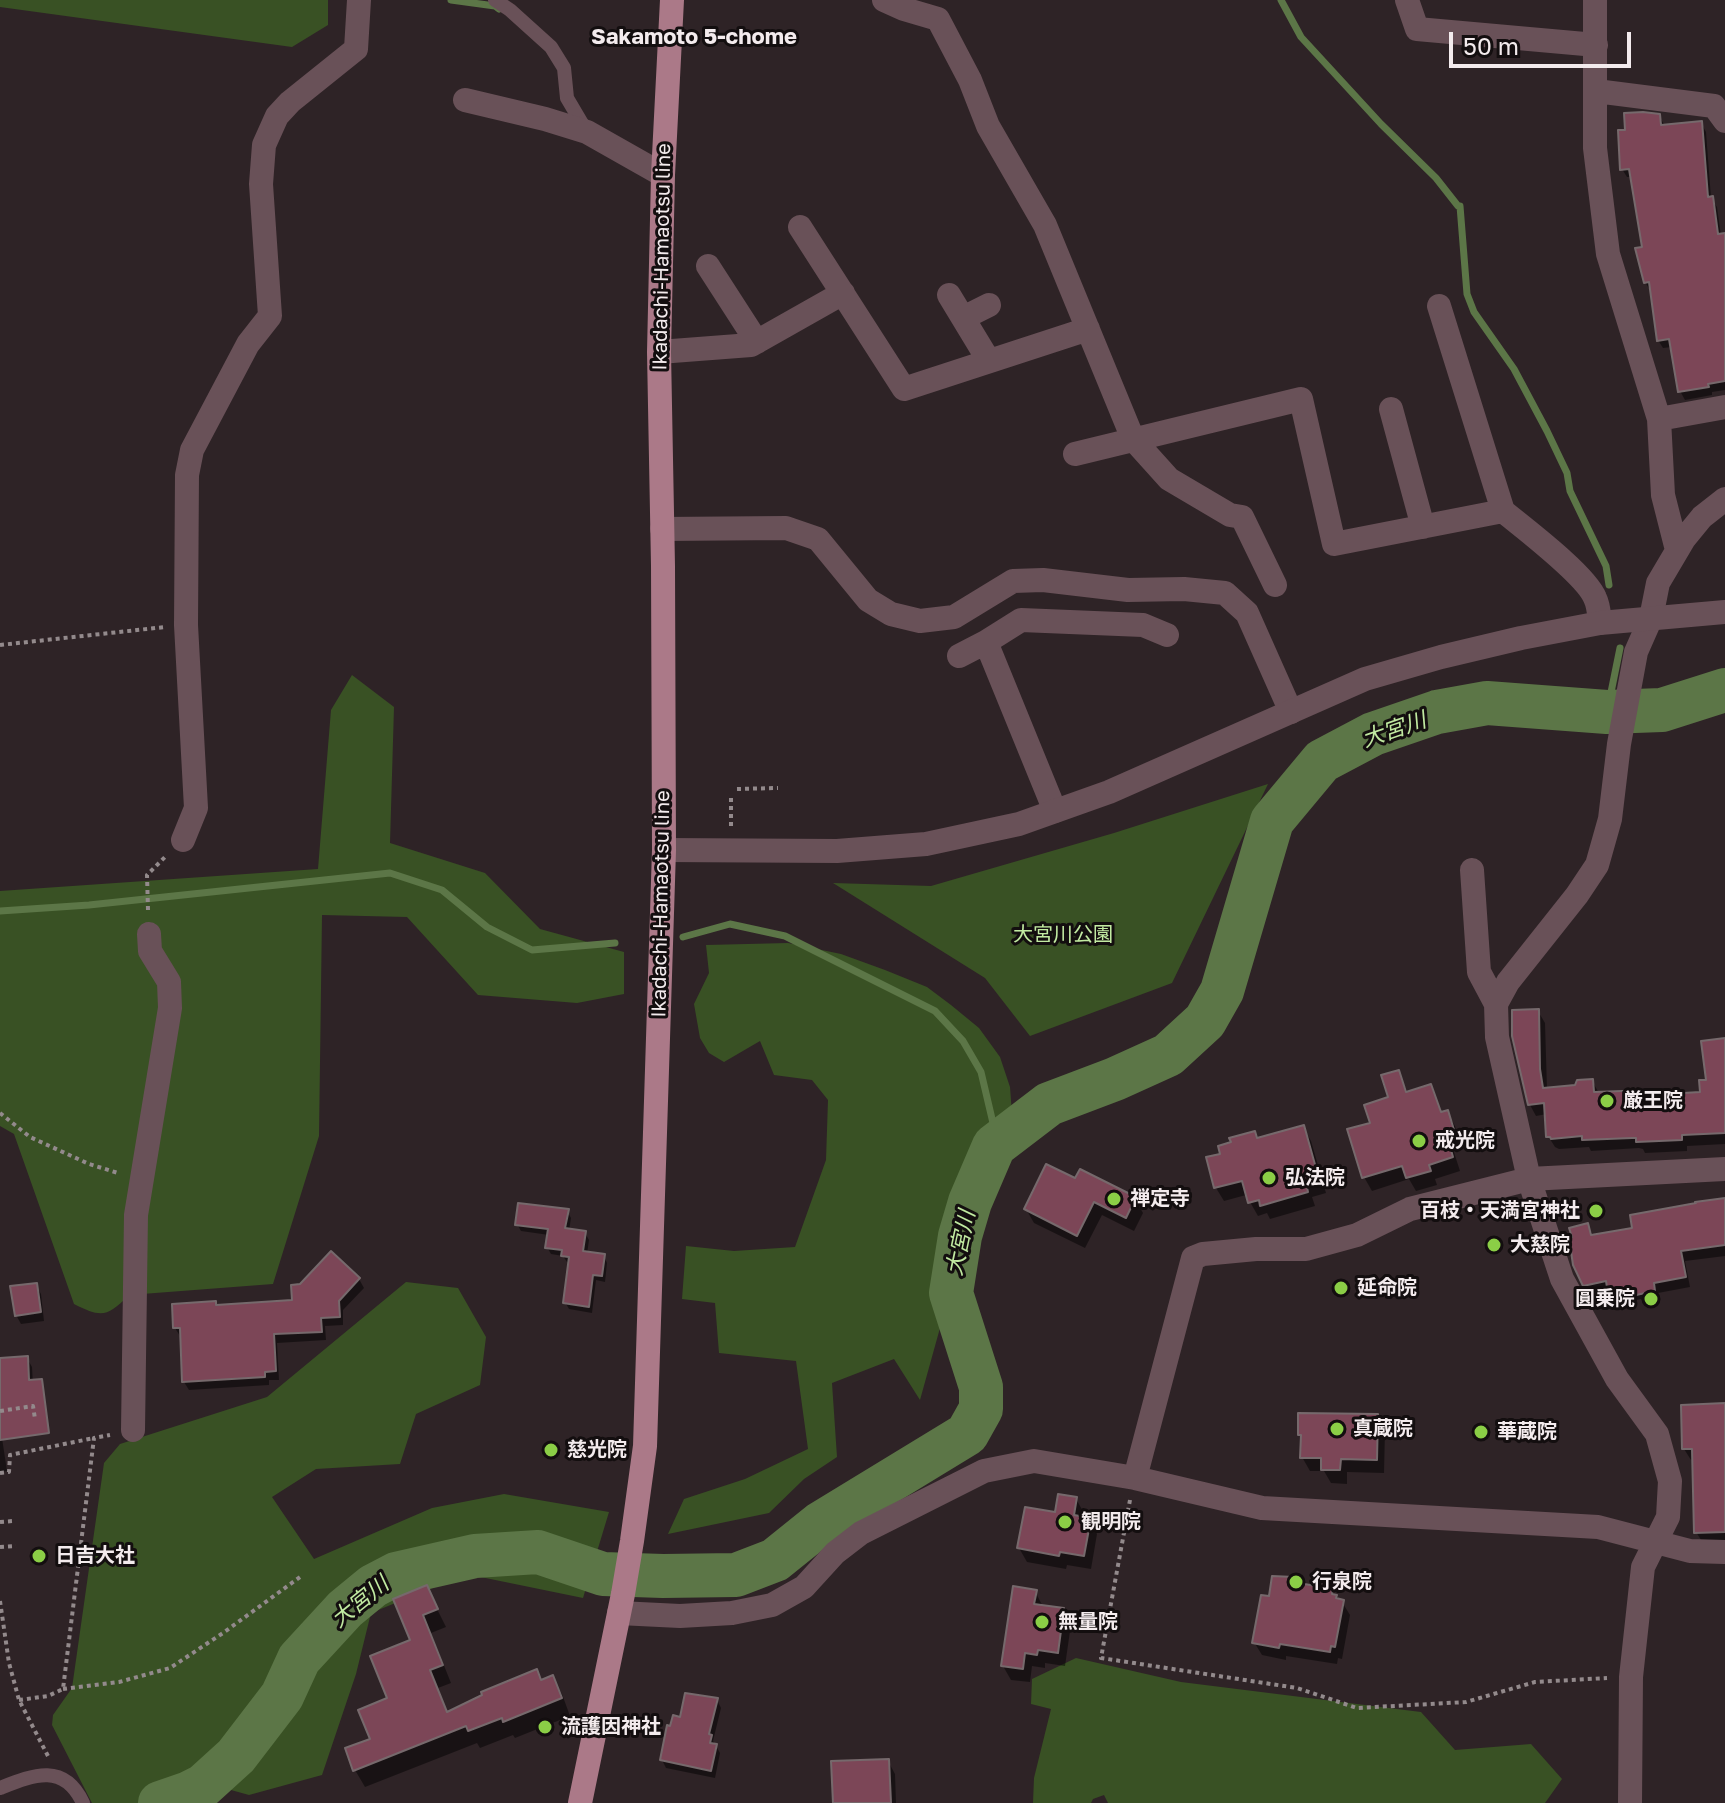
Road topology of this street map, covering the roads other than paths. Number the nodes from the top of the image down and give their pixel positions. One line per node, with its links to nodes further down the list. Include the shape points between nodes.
1 (359, 0): 43 (street, via 356,49 290,102 264,145 261,184 270,316 248,344 192,450 187,475 186,625 196,808)
2 (495, 0): 11 (lane, via 551,47 564,68 567,98)
3 (672, 0): 12 (main road, Ikadachi-Hamaotsu line)
4 (884, 0): 20 (street, via 938,19 988,126 1045,225)
5 (1407, 0): 7 (street, via 1417,29)
6 (1595, 0): 7 (street)
7 (1596, 45): 8 (street)
8 (1596, 91): 10 (street, via 1714,106); 26 (street, via 1595,148 1608,254)
9 (465, 100): 11 (street)
10 (1725, 121)
11 (587, 132): 12 (street)
12 (663, 175): 22 (main road, Ikadachi-Hamaotsu line)
13 (800, 227): 15 (street)
14 (708, 266): 21 (street)
15 (843, 293): 21 (street); 23 (street, via 904,389)
16 (949, 295): 19 (street)
17 (989, 305): 19 (street)
18 (1439, 306): 30 (street)
19 (963, 318): 23 (street)
20 (1088, 329): 23 (street); 27 (street)
21 (757, 342): 22 (street)
22 (659, 352): 32 (main road, Ikadachi-Hamaotsu line)
23 (989, 361)
24 (1725, 407): 26 (street)
25 (1391, 409): 31 (street)
26 (1659, 419): 33 (street, via 1663,495)
27 (1133, 439): 28 (street); 31 (street, via 1301,399 1334,544); 34 (street, via 1169,479 1242,517)
28 (1075, 454)
29 (1725, 499): 33 (street, via 1702,517)
30 (1503, 511): 31 (street); 37 (street, via 1592,591)
31 (1423, 527)
32 (662, 529): 41 (street, via 786,528 818,539 868,600 891,614 920,621 954,617 1013,581 1225,593 1247,613); 44 (main road, Ikadachi-Hamaotsu line)
33 (1677, 550): 36 (street, via 1658,583)
34 (1275, 585)
35 (1725, 612): 36 (street)
36 (1651, 618): 37 (street); 47 (street, via 1636,652 1610,819 1597,865)
37 (1600, 623): 41 (street, via 1441,657 1365,679)
38 (1167, 635): 39 (street, via 1143,625 1021,620)
39 (986, 642): 40 (street); 42 (street)
40 (959, 656)
41 (1291, 712): 42 (street)
42 (1055, 811): 44 (street, via 926,844 837,851)
43 (183, 840)
44 (664, 850): 54 (main road, Ikadachi-Hamaotsu line, via 645,1446)
45 (1472, 870): 47 (street, via 1479,972)
46 (149, 934): 50 (street, via 150,951 169,982 170,1008 136,1215)
47 (1496, 1004): 49 (street, via 1497,1037)
48 (1725, 1169): 49 (street)
49 (1529, 1179): 51 (street, via 1410,1209 1357,1235 1306,1249 1243,1250 1193,1258); 52 (street, via 1562,1279 1617,1379 1657,1434 1670,1481 1668,1517)
50 (133, 1430)
51 (1135, 1478): 52 (street, via 1262,1508 1598,1527); 54 (street, via 1034,1461 984,1471 861,1533 804,1587 772,1605 680,1616)
52 (1656, 1541): 53 (street, via 1690,1551); 58 (street, via 1643,1567 1631,1677)
53 (1725, 1552)
54 (621, 1604): 57 (main road, Ikadachi-Hamaotsu line)
55 (0, 1788): 56 (lane, via 34,1775 58,1776)
56 (81, 1800)
57 (580, 1803)
58 (1630, 1803)

